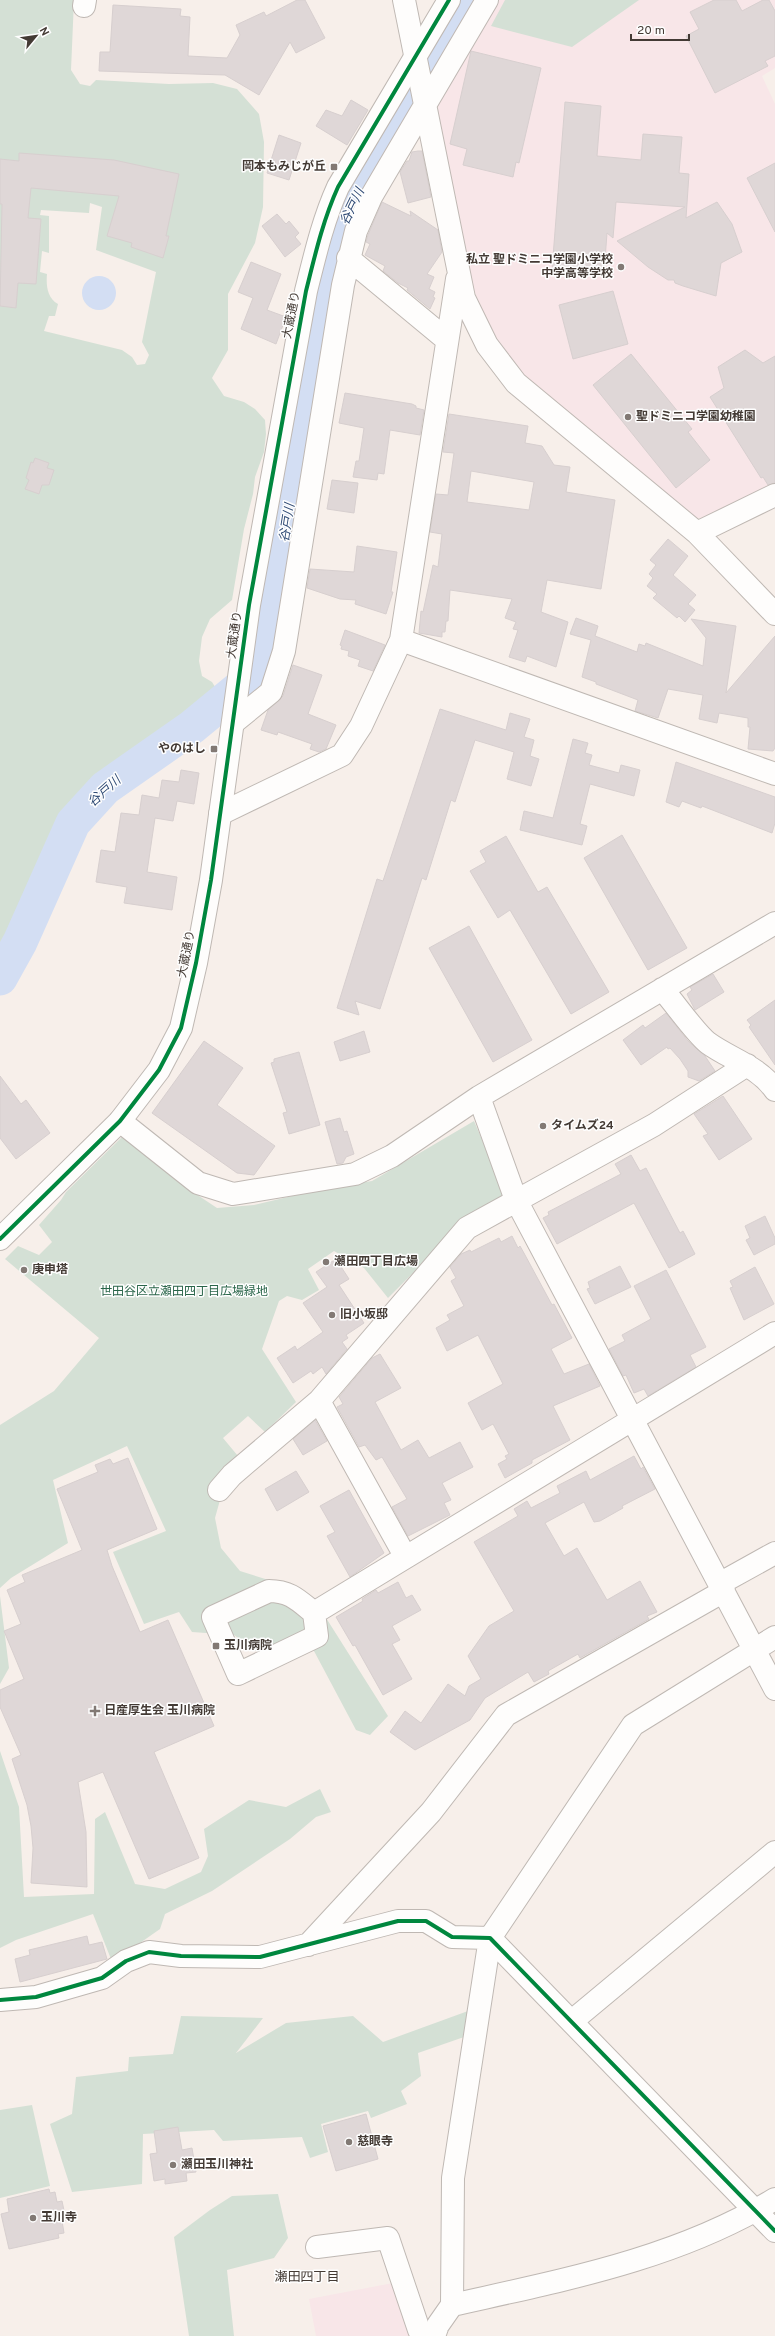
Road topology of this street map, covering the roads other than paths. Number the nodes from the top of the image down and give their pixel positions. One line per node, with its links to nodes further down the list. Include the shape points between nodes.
1 (404, 0): 4 (street)
2 (449, 0): 4 (street, 大蔵通り)
3 (487, 0): 5 (street)
4 (416, 56): 5 (street); 13 (street, 大蔵通り, via 352,162 327,212 306,291 249,605)
5 (424, 104): 6 (street, via 371,197 356,231); 7 (street)
6 (348, 258): 8 (street); 13 (street, via 284,651 271,692)
7 (458, 268): 8 (street); 10 (street, via 464,298 473,317 487,344 516,383)
8 (447, 340): 12 (street)
9 (775, 495): 10 (street)
10 (696, 533): 11 (street)
11 (775, 614)
12 (401, 640): 14 (street); 15 (street, via 361,726 342,755)
13 (233, 723): 15 (street, 大蔵通り)
14 (775, 774)
15 (220, 814): 21 (street, 大蔵通り, via 197,955 181,1028 159,1070)
16 (775, 923): 17 (street)
17 (662, 989): 18 (street, via 707,1042); 20 (street)
18 (747, 1065): 19 (street, via 768,1080); 22 (street, via 654,1125)
19 (775, 1090)
20 (479, 1097): 21 (street, via 392,1156 355,1174 233,1194 198,1183); 22 (street)
21 (120, 1121): 23 (street, 大蔵通り)
22 (516, 1200): 25 (street, via 467,1228); 26 (street)
23 (0, 1239)
24 (775, 1333): 26 (street)
25 (319, 1401): 27 (street, via 232,1475); 29 (street)
26 (633, 1419): 29 (street); 30 (street)
27 (219, 1490)
28 (775, 1553): 30 (street)
29 (405, 1556): 31 (street)
30 (721, 1588): 33 (street); 37 (street, via 506,1715 431,1812)
31 (314, 1613): 31 (street, via 317,1636 238,1674 213,1617 269,1591 282,1591)
32 (775, 1637): 33 (street)
33 (755, 1648): 34 (street); 36 (street, via 633,1725)
34 (775, 1690)
35 (775, 1852): 39 (street)
36 (490, 1938): 37 (street, via 452,1937 426,1921 398,1921); 39 (street); 44 (street, via 453,2178)
37 (308, 1946): 38 (street, via 260,1957 181,1956 149,1952 126,1961 102,1978 36,1997)
38 (0, 2000)
39 (572, 2021): 41 (street)
40 (775, 2199): 41 (street)
41 (756, 2211): 42 (street); 44 (street, via 648,2257 568,2279)
42 (775, 2231)
43 (317, 2247): 45 (street, via 388,2238 419,2330)
44 (452, 2305): 46 (street, via 438,2325)
45 (429, 2336)
46 (434, 2336)

